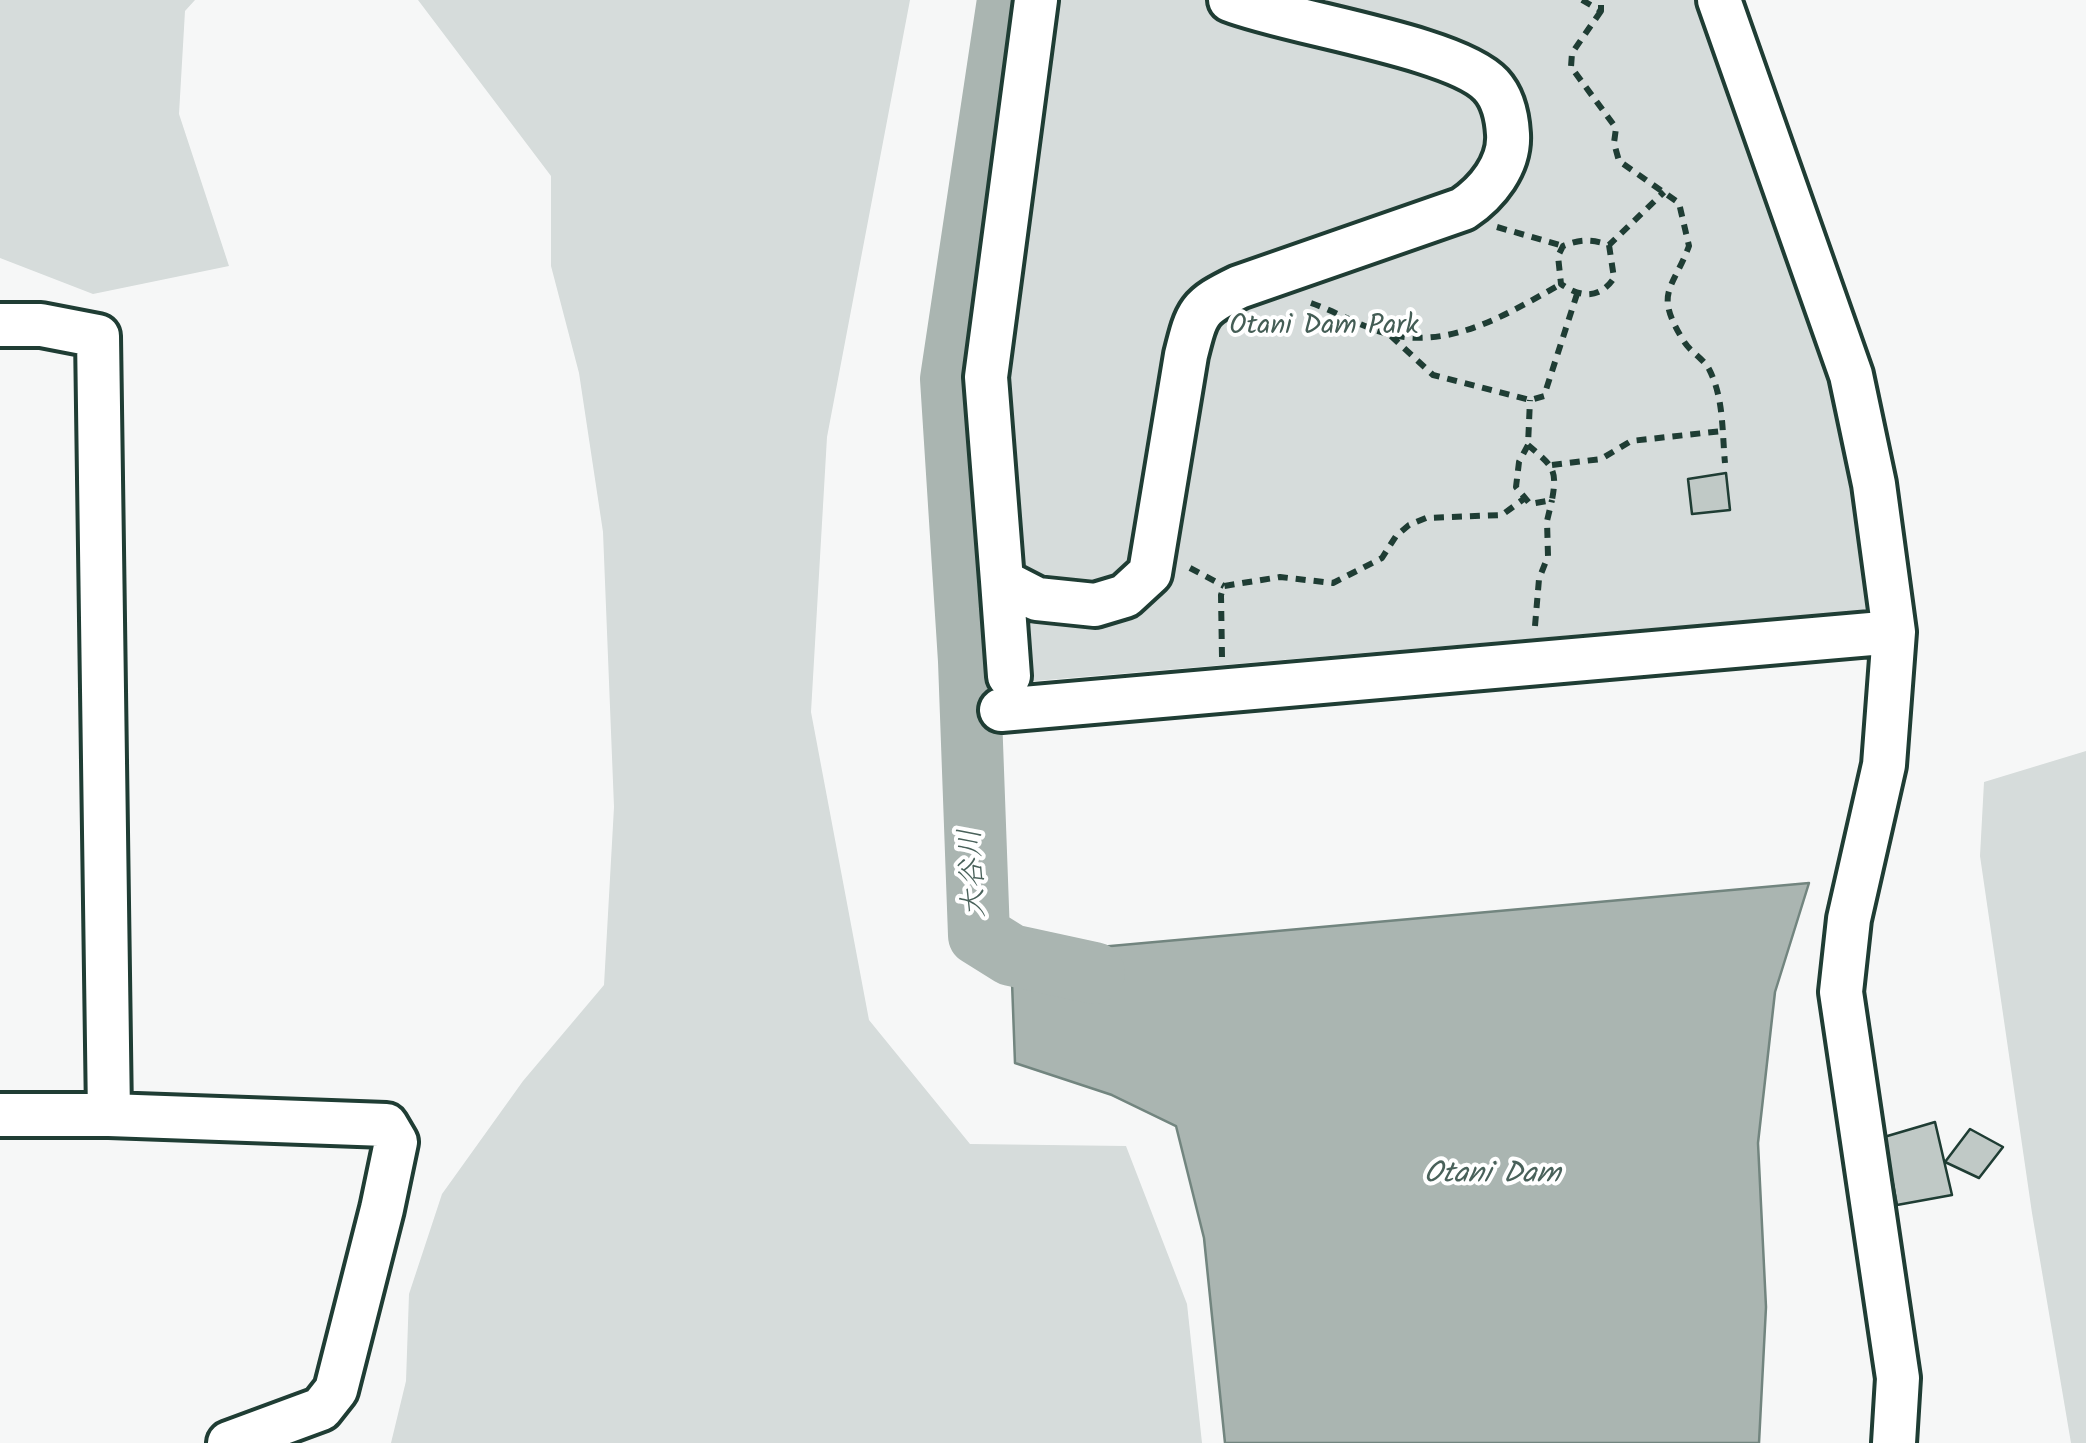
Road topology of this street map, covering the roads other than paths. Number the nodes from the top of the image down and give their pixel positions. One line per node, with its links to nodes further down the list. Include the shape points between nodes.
1 (1036, 0): 5 (street, via 986,376)
2 (1230, 0): 5 (street, via 1476,73 1506,112 1502,168 1477,200 1457,212 1208,301 1195,319 1186,355 1150,573 1125,596 1095,605 1037,600)
3 (1719, 0): 6 (street, via 1851,375)
4 (0, 325): 7 (street, via 98,336)
5 (1002, 581): 6 (street, via 1005,693 1224,690)
6 (1894, 632): 10 (street, via 1884,765 1841,992 1898,1378)
7 (109, 1115): 8 (street); 9 (street, via 386,1125 396,1142 336,1390 321,1409)
8 (0, 1116)
9 (229, 1443)
10 (1894, 1443)

